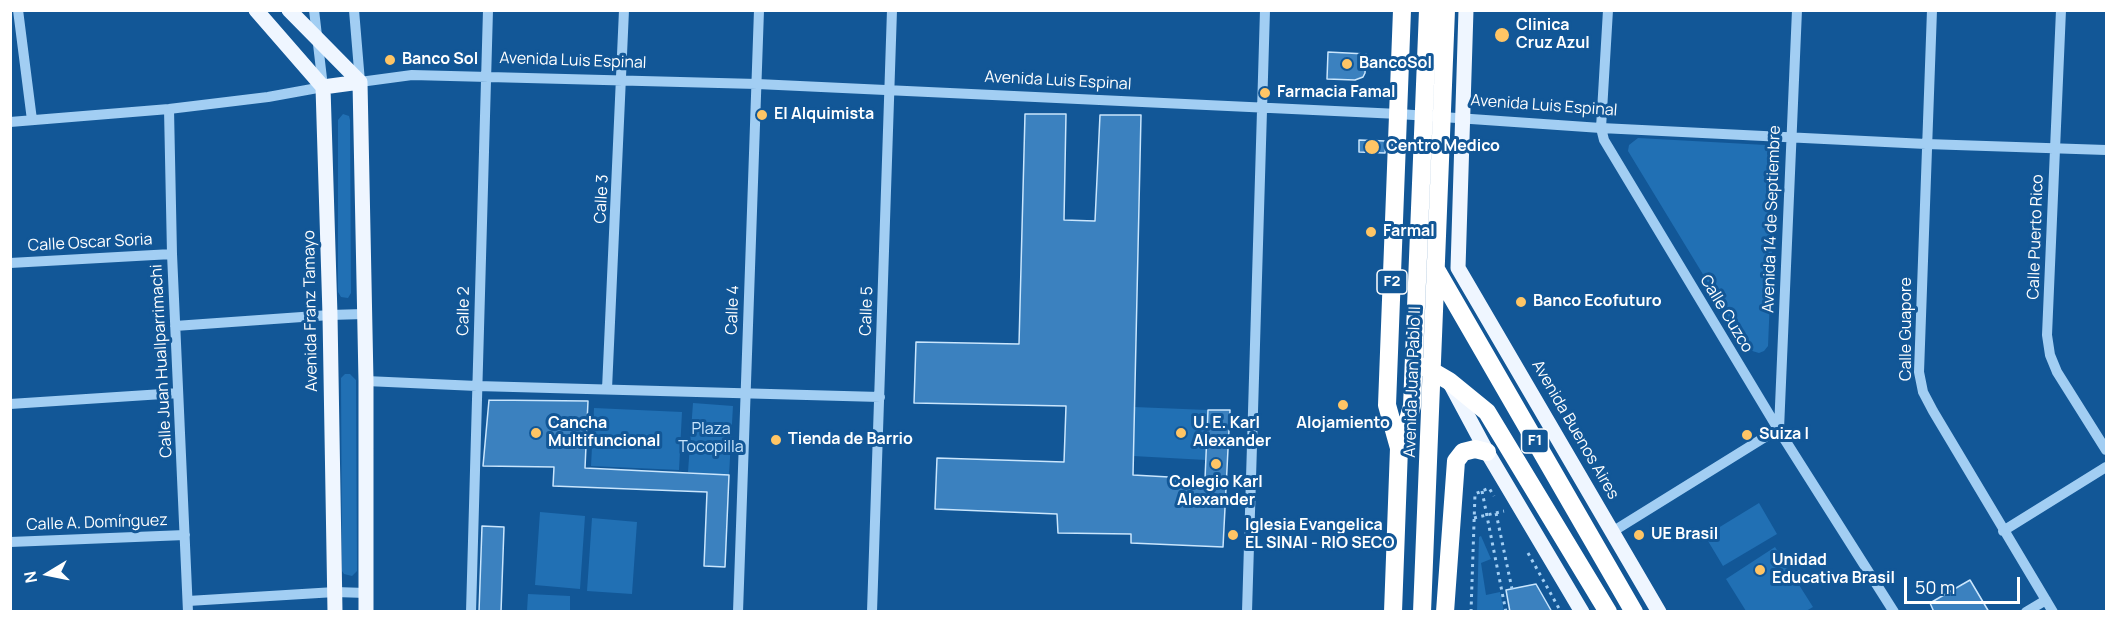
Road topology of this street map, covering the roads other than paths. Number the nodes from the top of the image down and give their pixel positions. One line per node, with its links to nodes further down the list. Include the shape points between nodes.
1 (18, 10): 32 (street)
2 (256, 10): 26 (main road)
3 (290, 10): 4 (main road); 20 (main road)
4 (303, 10)
5 (314, 10): 20 (street, Avenida Franz Tamayo)
6 (354, 10): 22 (street)
7 (488, 10): 21 (street, Calle 2)
8 (624, 10): 23 (street, Calle 3)
9 (759, 10): 24 (street, Calle 4)
10 (892, 10): 27 (street, Calle 5)
11 (1265, 10): 29 (street)
12 (1402, 10): 30 (highway, Avenida Juan Pablo II / F2)
13 (1428, 10): 25 (highway, F2)
14 (1446, 10): 25 (highway, Avenida Juan Pablo II / F2)
15 (1466, 10): 31 (main road)
16 (1608, 10): 34 (street, Calle Cuzco)
17 (1797, 10): 35 (street, Avenida 14 de Septiembre)
18 (1932, 10): 36 (street, Calle Guapore)
19 (2061, 10): 37 (street, Calle Puerto Rico)
20 (318, 40): 22 (main road); 26 (street, Avenida Franz Tamayo)
21 (485, 75): 22 (street, Avenida Luis Espinal, via 412,75); 23 (street, Avenida Luis Espinal); 48 (street, Calle 2)
22 (360, 82): 26 (main road, Avenida Luis Espinal); 42 (main road)
23 (622, 82): 24 (street, Avenida Luis Espinal); 49 (street, Calle 3)
24 (757, 84): 27 (street, Avenida Luis Espinal); 51 (street, Calle 4)
25 (1434, 85): 41 (highway, Avenida Juan Pablo II / F2, via 1441,147); 45 (highway, F2, via 1423,146)
26 (323, 87): 28 (street, Avenida Luis Espinal); 43 (main road, Avenida Franz Tamayo)
27 (888, 90): 29 (street, Avenida Luis Espinal); 52 (street, Calle 5)
28 (169, 109): 32 (street, Avenida Luis Espinal); 39 (street, Calle Juan Huallparrimachi)
29 (1263, 109): 30 (street, Avenida Luis Espinal); 72 (street)
30 (1399, 114): 31 (street, Avenida Luis Espinal); 55 (highway, Avenida Juan Pablo II / F2, via 1388,405)
31 (1463, 118): 34 (street, Avenida Luis Espinal); 60 (main road, Avenida Buenos Aires, via 1458,268)
32 (32, 120): 33 (street, Avenida Luis Espinal)
33 (10, 122)
34 (1601, 128): 35 (street, Avenida Luis Espinal); 54 (street, Calle Cuzco, via 1614,159)
35 (1790, 138): 36 (street, Avenida Luis Espinal); 54 (street, Avenida 14 de Septiembre)
36 (1926, 144): 37 (street, Avenida Luis Espinal); 59 (street, Calle Guapore, via 1919,372 1933,411)
37 (2055, 148): 38 (street, Avenida Luis Espinal); 56 (street, Calle Puerto Rico, via 2047,335 2050,356)
38 (2106, 150)
39 (172, 254): 40 (street, Calle Oscar Soria); 44 (street, Calle Juan Huallparrimachi)
40 (10, 263)
41 (1437, 271): 74 (highway, Avenida Juan Pablo II / F2); 78 (highway, F1)
42 (364, 314): 43 (street); 46 (main road)
43 (330, 315): 44 (street); 63 (main road, Avenida Franz Tamayo)
44 (175, 326): 50 (street, Calle Juan Huallparrimachi)
45 (1414, 361): 47 (highway, F1); 55 (highway, F2, via 1412,406)
46 (366, 381): 48 (street); 64 (main road)
47 (1449, 381): 57 (main road); 77 (highway, F1, via 1487,412)
48 (477, 386): 49 (street); 69 (street, Calle 2)
49 (608, 389): 51 (street)
50 (178, 393): 53 (street); 61 (street, Calle Juan Huallparrimachi)
51 (745, 393): 52 (street); 70 (street, Calle 4)
52 (880, 397): 71 (street, Calle 5)
53 (10, 404)
54 (1779, 429): 60 (street); 80 (street, Calle Cuzco)
55 (1399, 448): 73 (highway, Avenida Juan Pablo II / F2)
56 (2106, 450)
57 (1487, 452): 75 (highway, via 1463,452 1456,460); 76 (main road)
58 (2106, 467): 59 (street)
59 (2003, 531): 65 (street, Calle Guapore)
60 (1612, 532): 79 (main road, Avenida Buenos Aires)
61 (185, 535): 62 (street, Calle A. Domínguez); 66 (street, Calle Juan Huallparrimachi)
62 (10, 542)
63 (335, 592): 64 (street); 66 (street); 67 (main road, Avenida Franz Tamayo)
64 (366, 593): 68 (main road)
65 (2046, 600): 81 (street); 82 (street, Calle Guapore)
66 (188, 606)
67 (335, 612)
68 (366, 612)
69 (471, 612)
70 (738, 612)
71 (872, 612)
72 (1247, 612)
73 (1392, 612)
74 (1422, 612)
75 (1445, 612)
76 (1582, 612)
77 (1608, 612)
78 (1634, 612)
79 (1659, 612)
80 (1894, 612)
81 (2026, 612)
82 (2053, 612)

